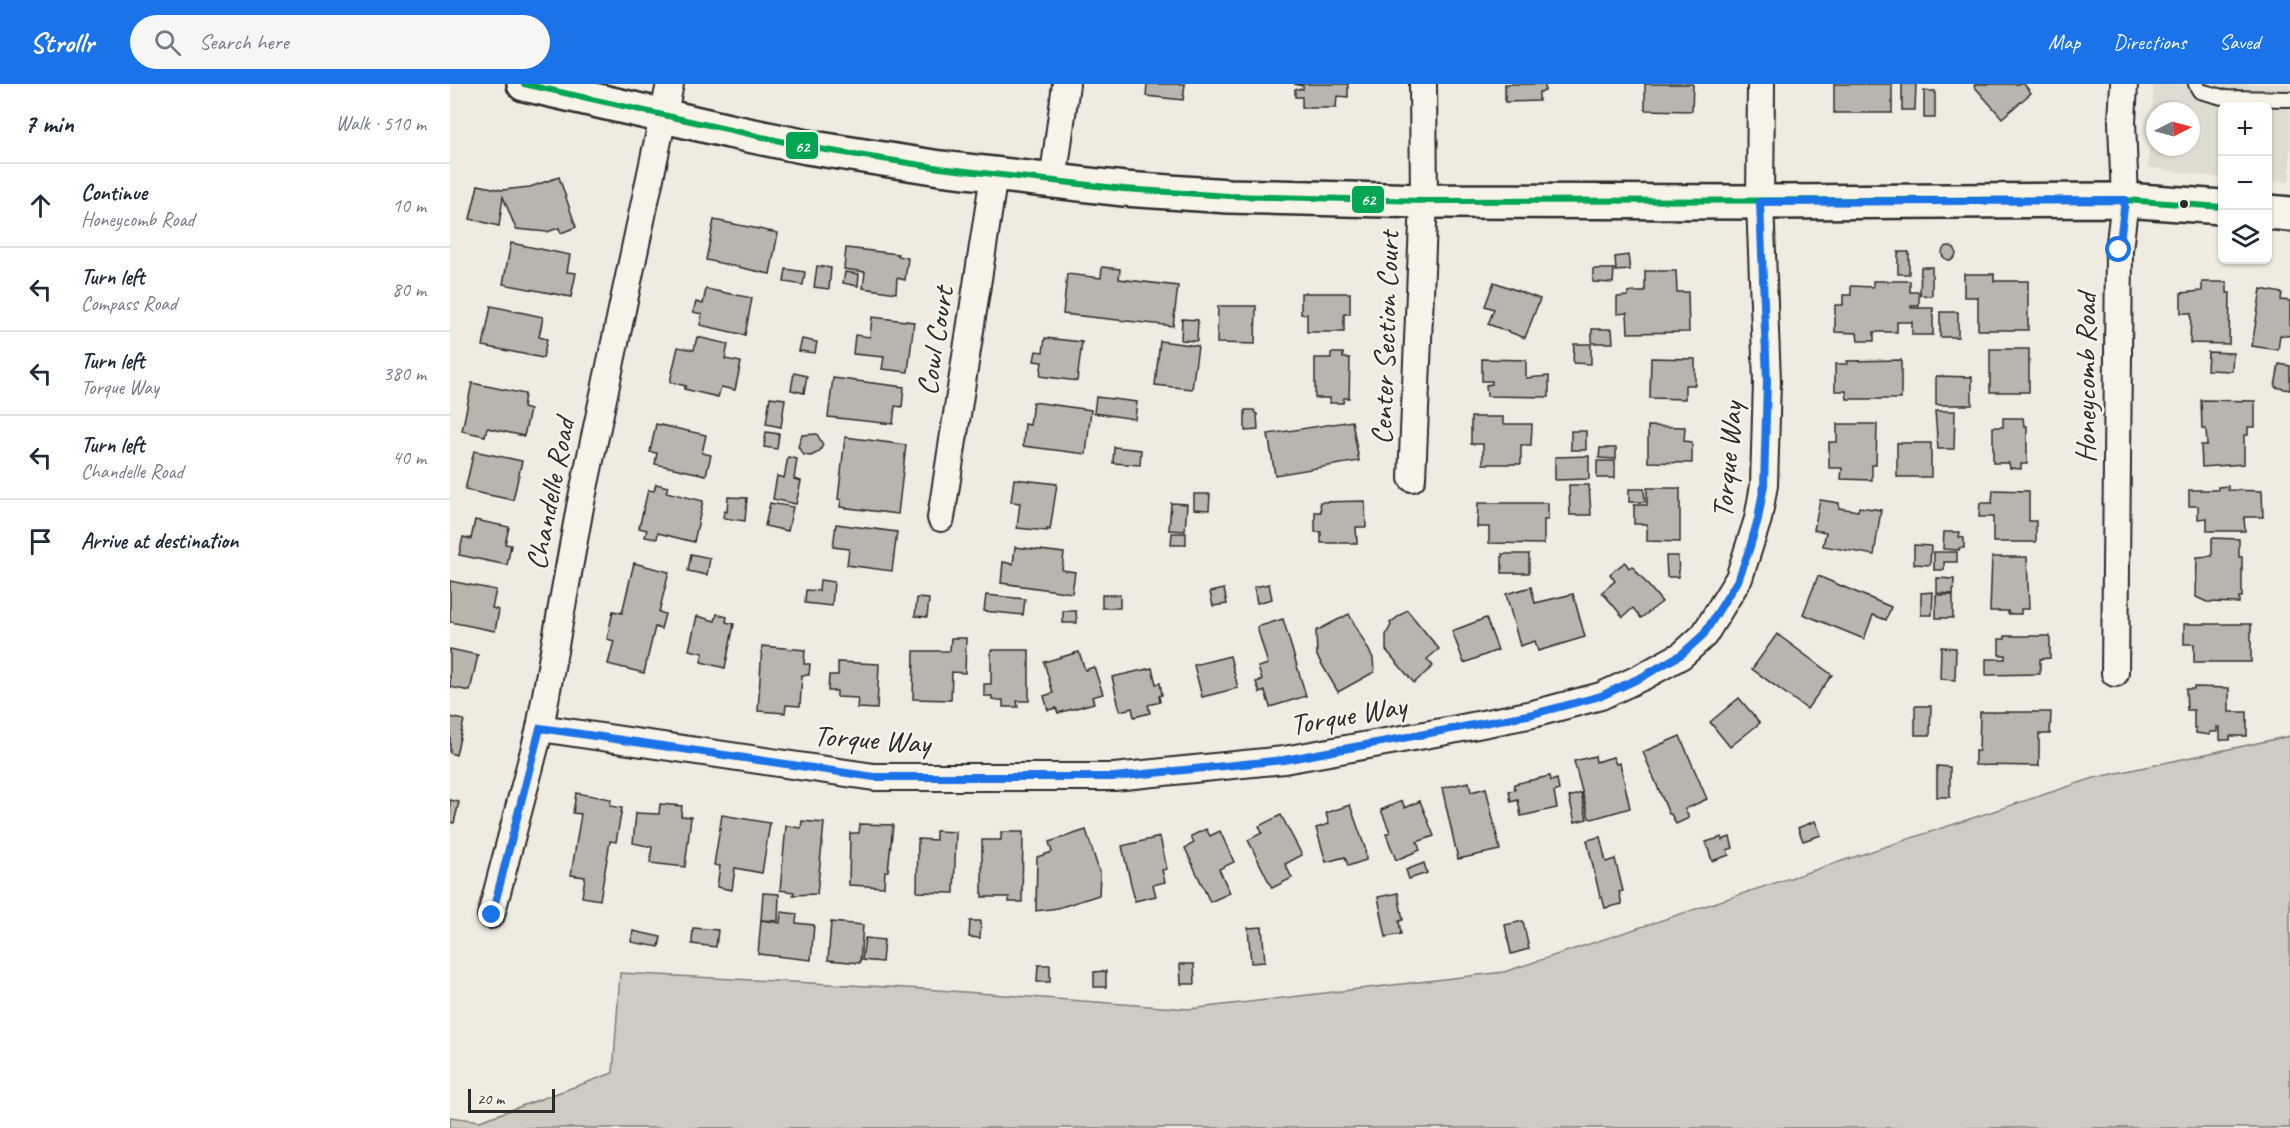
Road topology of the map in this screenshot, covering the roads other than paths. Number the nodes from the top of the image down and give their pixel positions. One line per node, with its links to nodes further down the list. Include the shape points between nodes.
1 (524, 84): 8 (street)
2 (1066, 84): 10 (street)
3 (1423, 84): 12 (street, Center Section Court)
4 (1761, 84): 13 (street, Torque Way)
5 (2124, 84): 11 (street, Honeycomb Road)
6 (2196, 84): 7 (lane, via 2200,91 2226,98)
7 (2290, 99)
8 (667, 100): 9 (street, via 729,131 807,147); 20 (street, Chandelle Road, via 580,507)
9 (994, 175): 10 (street); 18 (street, Cowl Court)
10 (1053, 182): 12 (street, via 1229,196)
11 (2125, 200): 13 (street); 14 (street); 19 (street, Honeycomb Road, via 2119,250)
12 (1424, 201): 13 (street); 17 (street, Center Section Court)
13 (1760, 202): 20 (street, Torque Way, via 1767,381 1764,485 1750,547 1739,578 1704,634 1682,654 1601,696 1533,714 1284,760 1114,777 874,777)
14 (2218, 207)
15 (2272, 212): 16 (street)
16 (2290, 214)
17 (1412, 478)
18 (941, 518)
19 (2115, 673)
20 (540, 728): 21 (street, Chandelle Road)
21 (492, 915)

